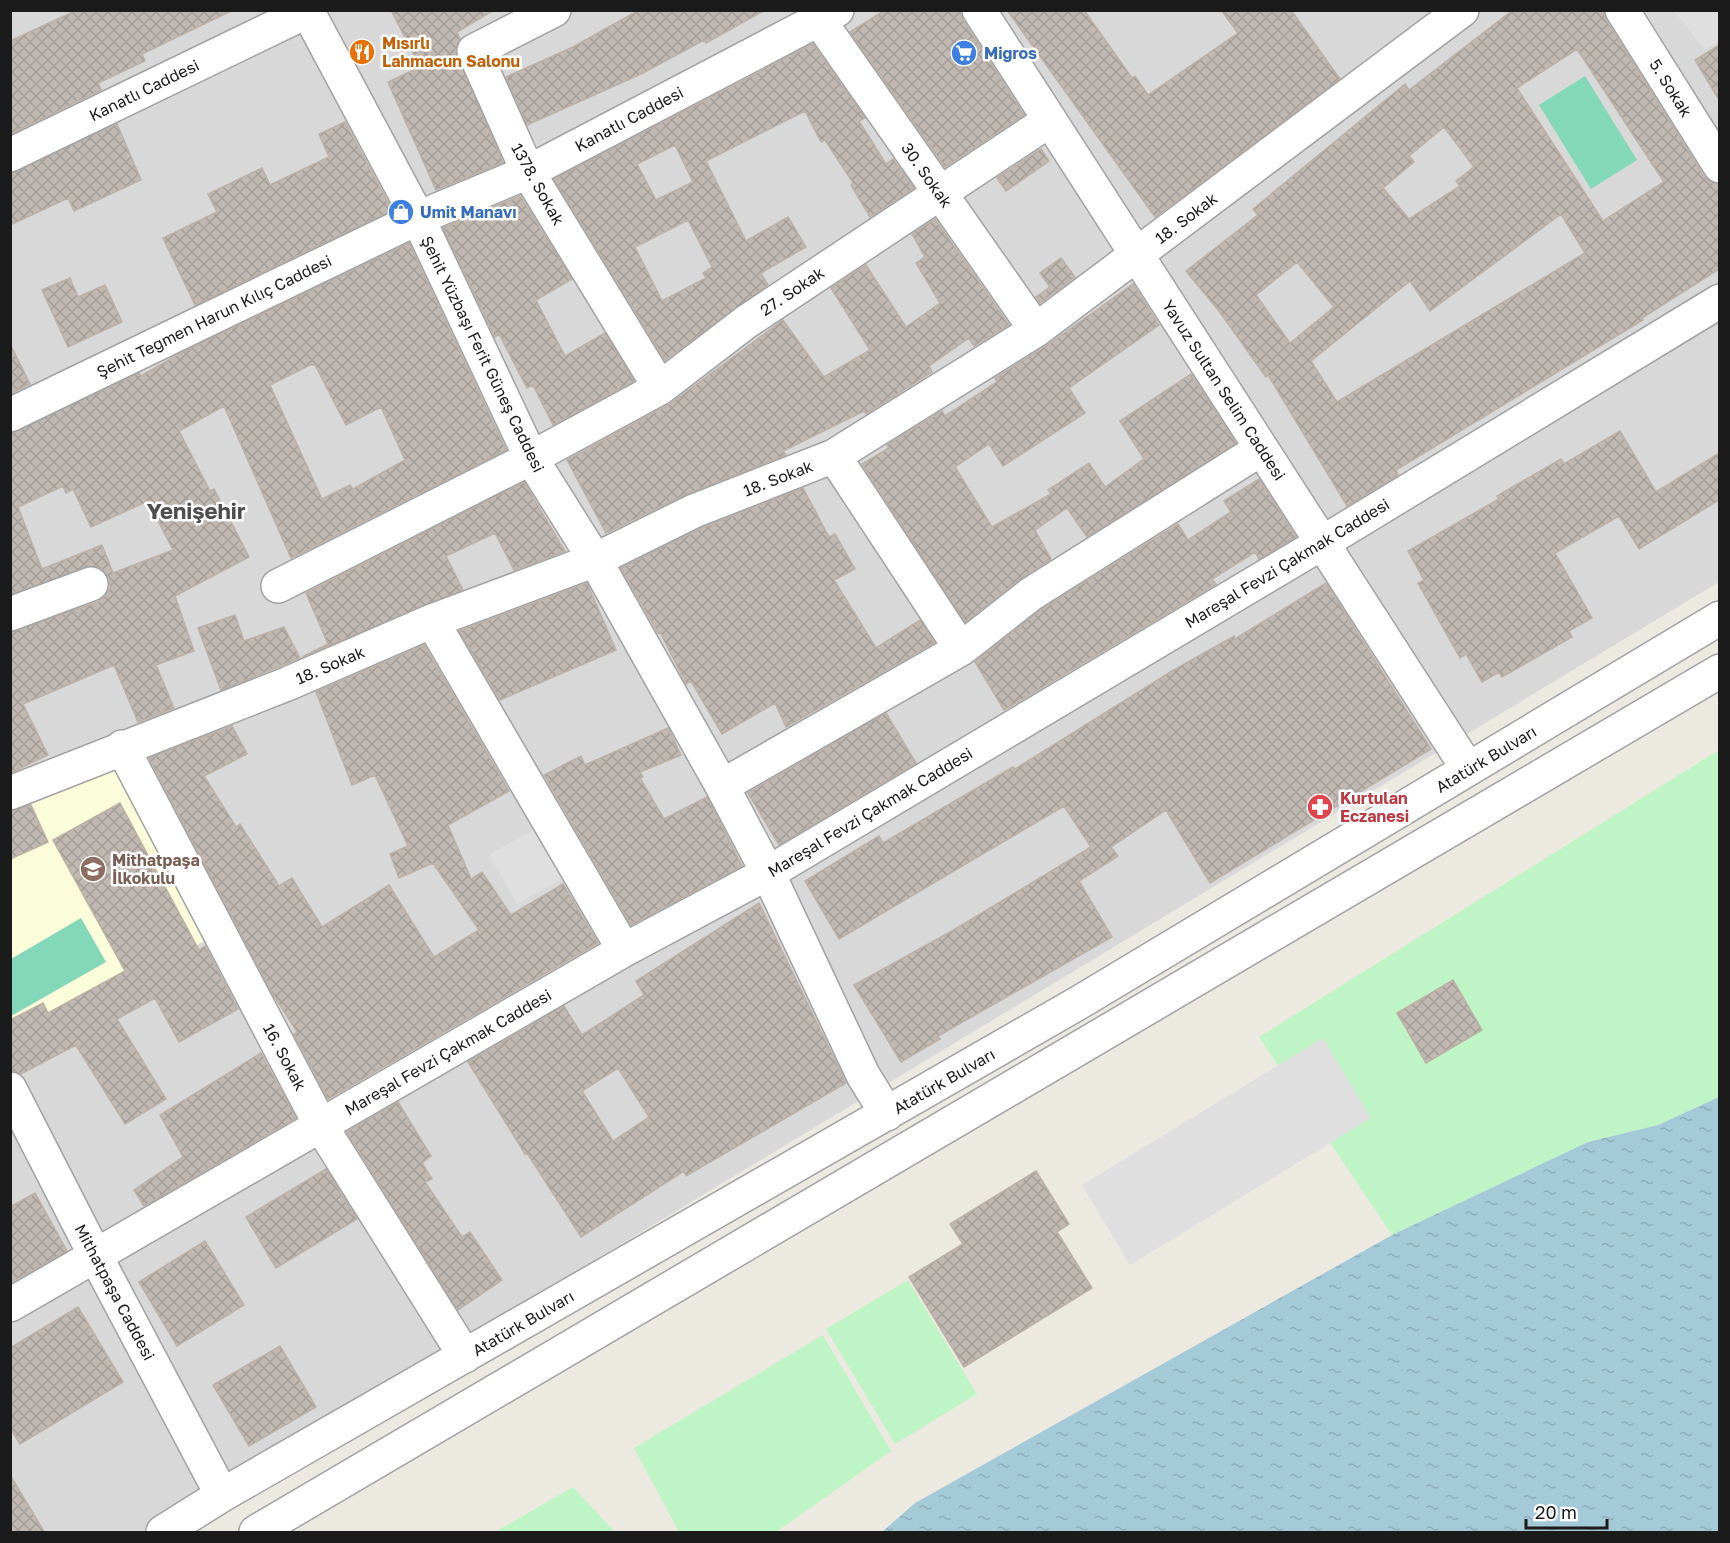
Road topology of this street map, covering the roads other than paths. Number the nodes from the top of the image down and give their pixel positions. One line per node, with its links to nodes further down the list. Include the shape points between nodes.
1 (554, 10): 10 (street, 1378. Sokak, via 474,51)
2 (980, 10): 7 (street, Yavuz Sultan Selim Caddesi)
3 (1462, 10): 13 (street, 18. Sokak)
4 (1622, 10): 9 (street, 5. Sokak)
5 (308, 11): 8 (street, Kanatlı Caddesi); 12 (street, Şehit Yüzbaşı Ferit Güneş Caddesi)
6 (828, 15): 10 (street, Kanatlı Caddesi); 11 (street, 30. Sokak)
7 (1050, 120): 11 (street, 27. Sokak); 13 (street, Yavuz Sultan Selim Caddesi)
8 (10, 155)
9 (1719, 166)
10 (528, 172): 12 (street, Kanatlı Caddesi); 16 (street, 1378. Sokak)
11 (939, 192): 15 (street, 30. Sokak); 16 (street, 27. Sokak, via 746,322)
12 (418, 218): 17 (street, Şehit Teğmen Harun Kılıç Caddesi); 20 (street, Şehit Yüzbaşı Ferit Güneş Caddesi)
13 (1137, 255): 15 (street, 18. Sokak); 18 (street, Yavuz Sultan Selim Caddesi)
14 (1719, 301): 21 (street, Mareşal Fevzi Çakmak Caddesi)
15 (1036, 330): 19 (street, 18. Sokak)
16 (660, 388): 20 (street, 27. Sokak)
17 (10, 415)
18 (1262, 449): 21 (street, Yavuz Sultan Selim Caddesi); 28 (street, via 1031,594)
19 (834, 456): 22 (street, 18. Sokak, via 694,511); 28 (street)
20 (531, 458): 22 (street, Şehit Yüzbaşı Ferit Güneş Caddesi); 24 (street, 27. Sokak)
21 (1322, 543): 31 (street, Yavuz Sultan Selim Caddesi); 34 (street, Mareşal Fevzi Çakmak Caddesi)
22 (595, 560): 27 (street, 18. Sokak); 32 (street, Şehit Yüzbaşı Ferit Güneş Caddesi)
23 (91, 584): 25 (street)
24 (278, 586)
25 (10, 615)
26 (1719, 618): 31 (street, Atatürk Bulvarı)
27 (432, 621): 30 (street, 18. Sokak, via 287,684); 35 (street)
28 (961, 649): 32 (street)
29 (1719, 671): 44 (street)
30 (122, 747): 33 (street, 18. Sokak); 38 (street, 16. Sokak)
31 (1468, 769): 37 (street, Atatürk Bulvarı)
32 (722, 786): 34 (street, Şehit Yüzbaşı Ferit Güneş Caddesi)
33 (10, 793)
34 (768, 873): 35 (street, Mareşal Fevzi Çakmak Caddesi); 37 (street, Şehit Yüzbaşı Ferit Güneş Caddesi, via 863,1076)
35 (624, 950): 38 (street, Mareşal Fevzi Çakmak Caddesi)
36 (10, 1089): 39 (street, Mithatpaşa Caddesi)
37 (887, 1114): 41 (street, Atatürk Bulvarı)
38 (321, 1126): 39 (street, Mareşal Fevzi Çakmak Caddesi); 41 (street, 16. Sokak)
39 (95, 1255): 40 (street, Mareşal Fevzi Çakmak Caddesi); 42 (street, Mithatpaşa Caddesi)
40 (10, 1305)
41 (465, 1356): 42 (street, Atatürk Bulvarı)
42 (222, 1495): 43 (street, Atatürk Bulvarı)
43 (163, 1533)
44 (256, 1533)

